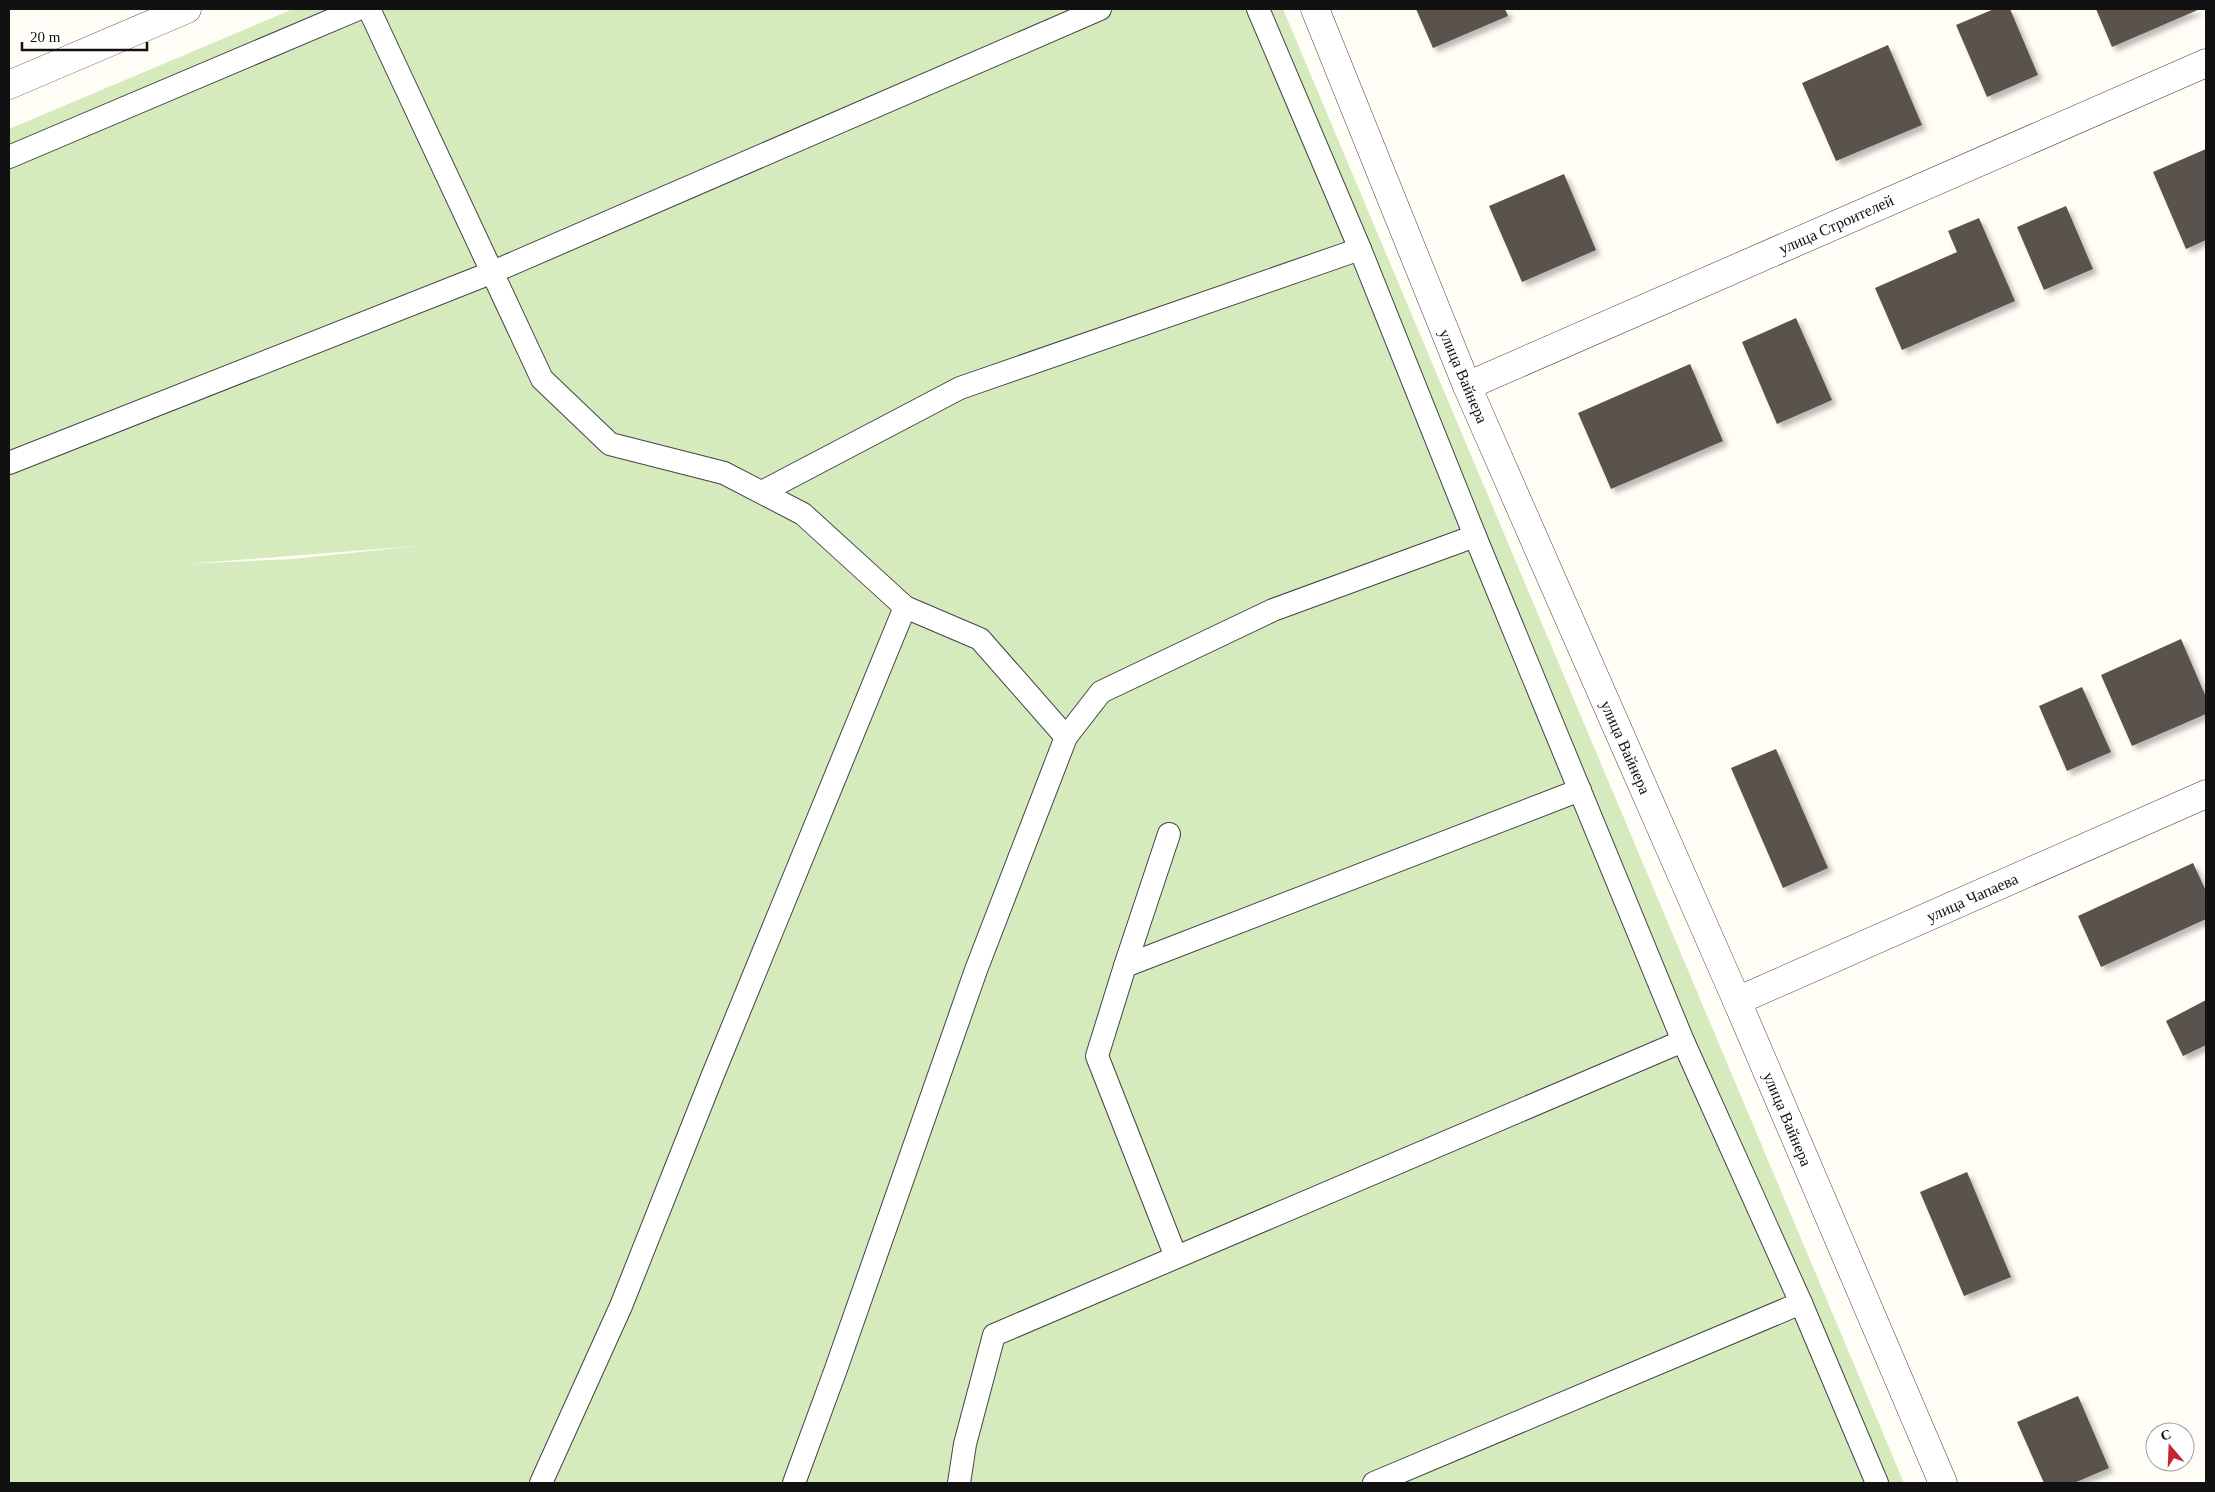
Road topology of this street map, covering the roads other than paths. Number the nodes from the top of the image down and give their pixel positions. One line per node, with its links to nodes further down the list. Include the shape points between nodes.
1 (187, 9): 8 (street)
2 (358, 9): 9 (lane)
3 (369, 9): 11 (lane)
4 (1100, 9): 11 (lane)
5 (1258, 9): 10 (lane)
6 (1315, 9): 12 (street, улица Вайнера)
7 (2206, 63): 12 (street, улица Строителей)
8 (9, 85)
9 (9, 157)
10 (1360, 249): 14 (lane, via 960,388); 15 (lane)
11 (492, 272): 13 (lane); 14 (lane, via 542,378 610,444 724,473)
12 (1467, 386): 22 (street, улица Вайнера)
13 (9, 463)
14 (762, 492): 16 (lane, via 803,514)
15 (1474, 536): 17 (lane, via 1273,610 1101,692); 18 (lane)
16 (905, 607): 17 (lane, via 980,639); 26 (lane, via 621,1306)
17 (1066, 737): 27 (lane, via 976,970)
18 (1580, 790): 21 (lane); 23 (lane)
19 (2206, 794): 22 (street, улица Чапаева)
20 (1168, 834): 21 (lane)
21 (1125, 966): 24 (lane, via 1097,1056)
22 (1737, 1001): 31 (street, улица Вайнера)
23 (1684, 1041): 24 (lane); 25 (lane)
24 (1176, 1257): 28 (lane, via 994,1335)
25 (1801, 1303): 29 (lane); 30 (lane)
26 (542, 1483)
27 (794, 1483)
28 (958, 1483)
29 (1374, 1483)
30 (1877, 1483)
31 (1943, 1483)

